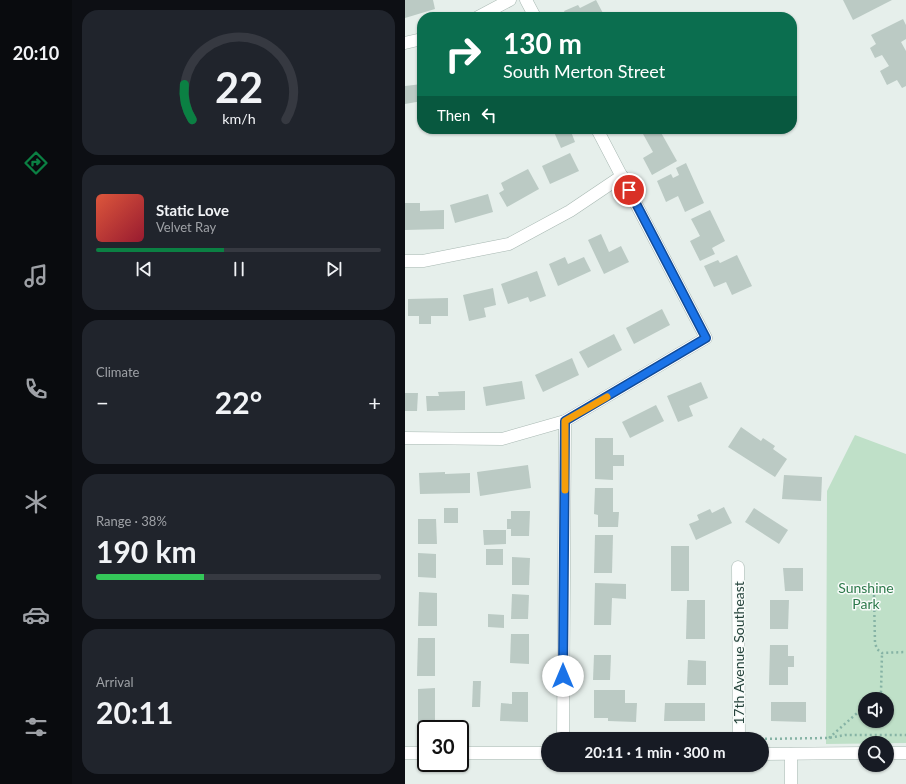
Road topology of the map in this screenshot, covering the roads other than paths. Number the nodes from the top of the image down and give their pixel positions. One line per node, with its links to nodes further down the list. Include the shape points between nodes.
1 (510, 0): 3 (street)
2 (526, 0): 4 (street)
3 (487, 12)
4 (532, 12)
5 (417, 40): 6 (street)
6 (405, 43)
7 (600, 134): 8 (street)
8 (622, 176): 9 (street, via 570,211 509,244 423,262); 10 (street, via 706,338)
9 (405, 262)
10 (565, 421): 11 (street, via 502,439); 13 (street)
11 (405, 438)
12 (738, 567): 14 (street, 17th Avenue Southeast)
13 (563, 732)
14 (739, 732)
15 (405, 753): 16 (street)
16 (417, 753)
17 (469, 753): 18 (street)
18 (541, 753)
19 (906, 753): 23 (street)
20 (769, 754): 21 (street)
21 (791, 754): 22 (street); 24 (street)
22 (858, 754)
23 (894, 754)
24 (791, 784)

